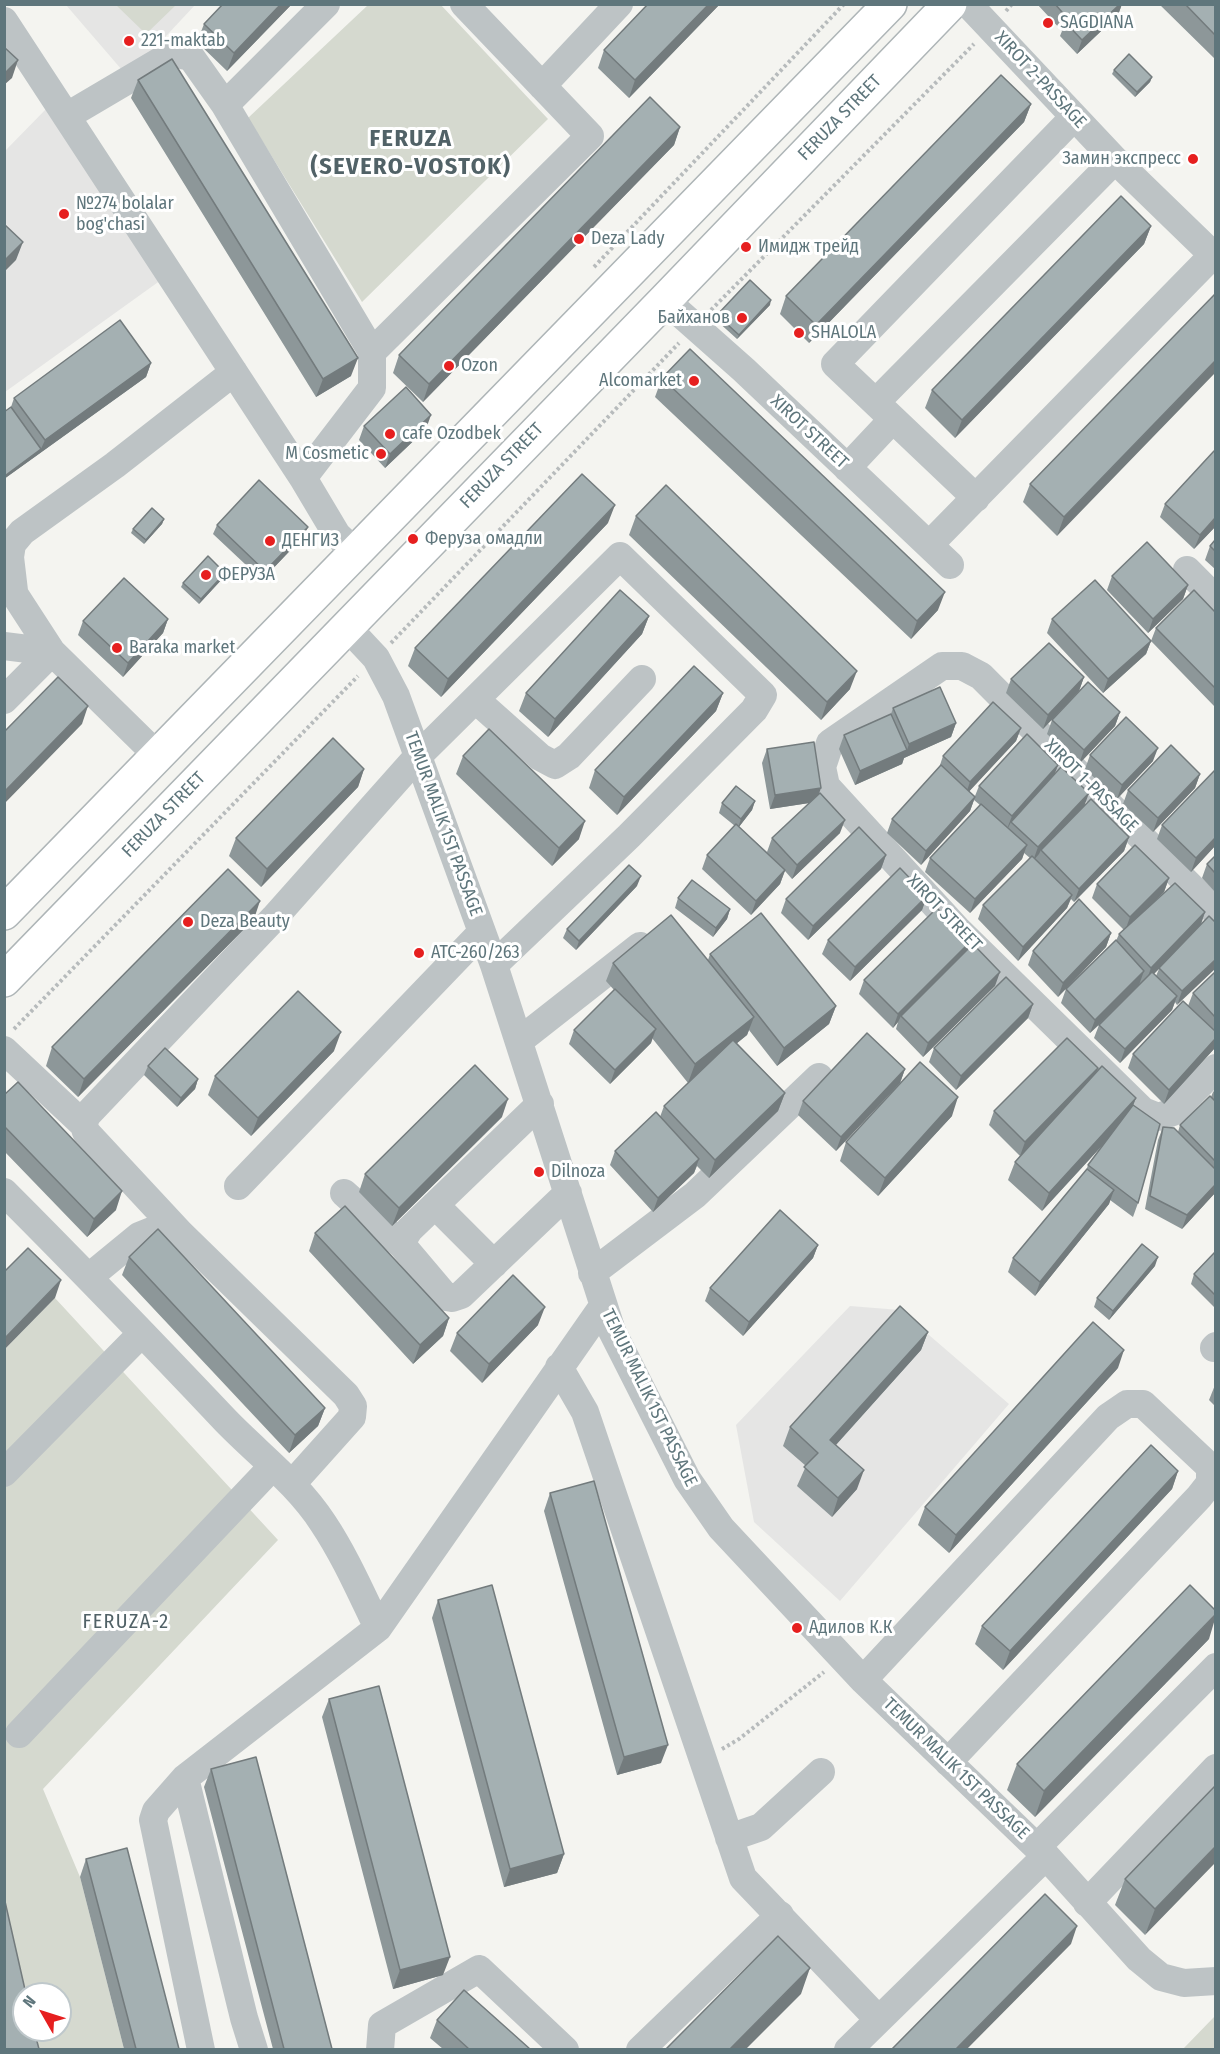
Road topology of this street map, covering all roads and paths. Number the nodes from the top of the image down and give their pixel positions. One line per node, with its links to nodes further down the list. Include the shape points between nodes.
1 (326, 4): 14 (street)
2 (464, 4): 12 (street)
3 (620, 4): 12 (street)
4 (844, 4): 9 (path)
5 (890, 4): 13 (main road)
6 (950, 4): 16 (main road, FERUZA STREET)
7 (968, 4): 11 (street, XIROT 2-PASSAGE)
8 (1012, 4): 11 (path)
9 (830, 20)
10 (4, 21): 15 (street)
11 (990, 27): 17 (street, XIROT 2-PASSAGE); 21 (path)
12 (542, 86): 22 (street, via 590,136)
13 (812, 86): 16 (main road, via 833,94); 29 (main road)
14 (225, 105): 15 (street, via 191,57 177,54); 22 (street)
15 (68, 116): 23 (street)
16 (842, 116): 20 (main road, FERUZA STREET)
17 (1074, 117): 18 (street, XIROT 2-PASSAGE); 24 (street, via 835,364)
18 (1115, 160): 19 (street, XIROT 2-PASSAGE); 24 (street)
19 (1214, 256): 27 (street)
20 (665, 300): 21 (street, XIROT STREET); 34 (main road, FERUZA STREET)
21 (695, 327): 25 (street, XIROT STREET); 37 (path)
22 (372, 352): 26 (street, via 372,388)
23 (234, 372): 26 (street); 32 (street, via 116,465 22,532 12,544)
24 (884, 410): 25 (street); 27 (street)
25 (847, 468): 28 (street, XIROT STREET)
26 (303, 478): 29 (street, via 337,536)
27 (976, 498): 28 (street)
28 (929, 545): 30 (street, XIROT STREET)
29 (356, 553): 42 (main road)
30 (950, 565)
31 (1187, 570): 33 (street)
32 (9, 584): 36 (street)
33 (1215, 598)
34 (347, 627): 37 (street, TEMUR MALIK 1ST PASSAGE); 49 (main road, FERUZA STREET)
35 (4, 646): 36 (street)
36 (52, 652): 40 (street); 42 (street)
37 (376, 657): 43 (street, TEMUR MALIK 1ST PASSAGE, via 396,696); 50 (path)
38 (962, 666): 44 (street, XIROT 1-PASSAGE, via 981,676); 52 (street, XIROT STREET, via 942,666 830,743 822,767 826,786 957,928 1143,1111 1158,1117 1173,1112)
39 (642, 679): 41 (street, via 569,756 555,765 540,757)
40 (4, 700)
41 (476, 700): 43 (street); 48 (street, via 620,556 763,695 754,710)
42 (158, 756): 45 (main road)
43 (418, 756): 46 (street, TEMUR MALIK 1ST PASSAGE); 55 (street, via 274,918 86,1116)
44 (1215, 912)
45 (4, 913)
46 (482, 932): 48 (street, TEMUR MALIK 1ST PASSAGE); 56 (street)
47 (656, 934): 51 (street)
48 (494, 965): 51 (street, TEMUR MALIK 1ST PASSAGE)
49 (4, 980)
50 (8, 1041): 55 (street)
51 (519, 1041): 54 (street, TEMUR MALIK 1ST PASSAGE)
52 (1215, 1068)
53 (819, 1077): 64 (street, via 695,1195)
54 (540, 1104): 58 (street, TEMUR MALIK 1ST PASSAGE); 60 (street)
55 (84, 1125): 61 (street, via 86,1132)
56 (238, 1186)
57 (4, 1192): 65 (street)
58 (568, 1192): 63 (street); 64 (street, TEMUR MALIK 1ST PASSAGE)
59 (344, 1193): 62 (street)
60 (435, 1205): 62 (street, via 409,1230); 63 (street)
61 (180, 1233): 65 (street, via 164,1226 147,1232); 70 (street, via 353,1406 352,1417)
62 (402, 1245): 63 (street, via 446,1297 461,1295)
63 (494, 1264)
64 (592, 1273): 66 (street, TEMUR MALIK 1ST PASSAGE)
65 (89, 1277): 67 (street)
66 (603, 1306): 68 (street); 72 (street, TEMUR MALIK 1ST PASSAGE, via 656,1422 703,1505)
67 (142, 1333): 69 (street); 70 (street)
68 (559, 1367): 71 (street); 81 (street, via 585,1412)
69 (4, 1473)
70 (283, 1475): 71 (street, via 323,1523); 75 (street)
71 (378, 1628): 80 (street)
72 (842, 1658): 74 (street, TEMUR MALIK 1ST PASSAGE); 76 (path)
73 (1215, 1667): 82 (street)
74 (863, 1680): 77 (street, TEMUR MALIK 1ST PASSAGE); 77 (street, via 1108,1417 1127,1404 1143,1404 1210,1467 1210,1483 1198,1497)
75 (19, 1734)
76 (739, 1739)
77 (948, 1762): 82 (street, TEMUR MALIK 1ST PASSAGE)
78 (1215, 1768): 83 (street)
79 (821, 1772): 81 (street, via 761,1827)
80 (185, 1778): 87 (street, via 156,1811 153,1820); 88 (street)
81 (729, 1838): 84 (street, via 743,1878)
82 (1041, 1851): 83 (street, TEMUR MALIK 1ST PASSAGE); 86 (street)
83 (1087, 1903): 85 (street, TEMUR MALIK 1ST PASSAGE, via 1161,1977 1184,1983)
84 (780, 1915): 86 (street); 91 (street)
85 (1215, 1981)
86 (878, 2019): 92 (street)
87 (201, 2049)
88 (254, 2049)
89 (380, 2049): 90 (street, via 382,2025 478,1969)
90 (565, 2049)
91 (640, 2049)
92 (848, 2049)

